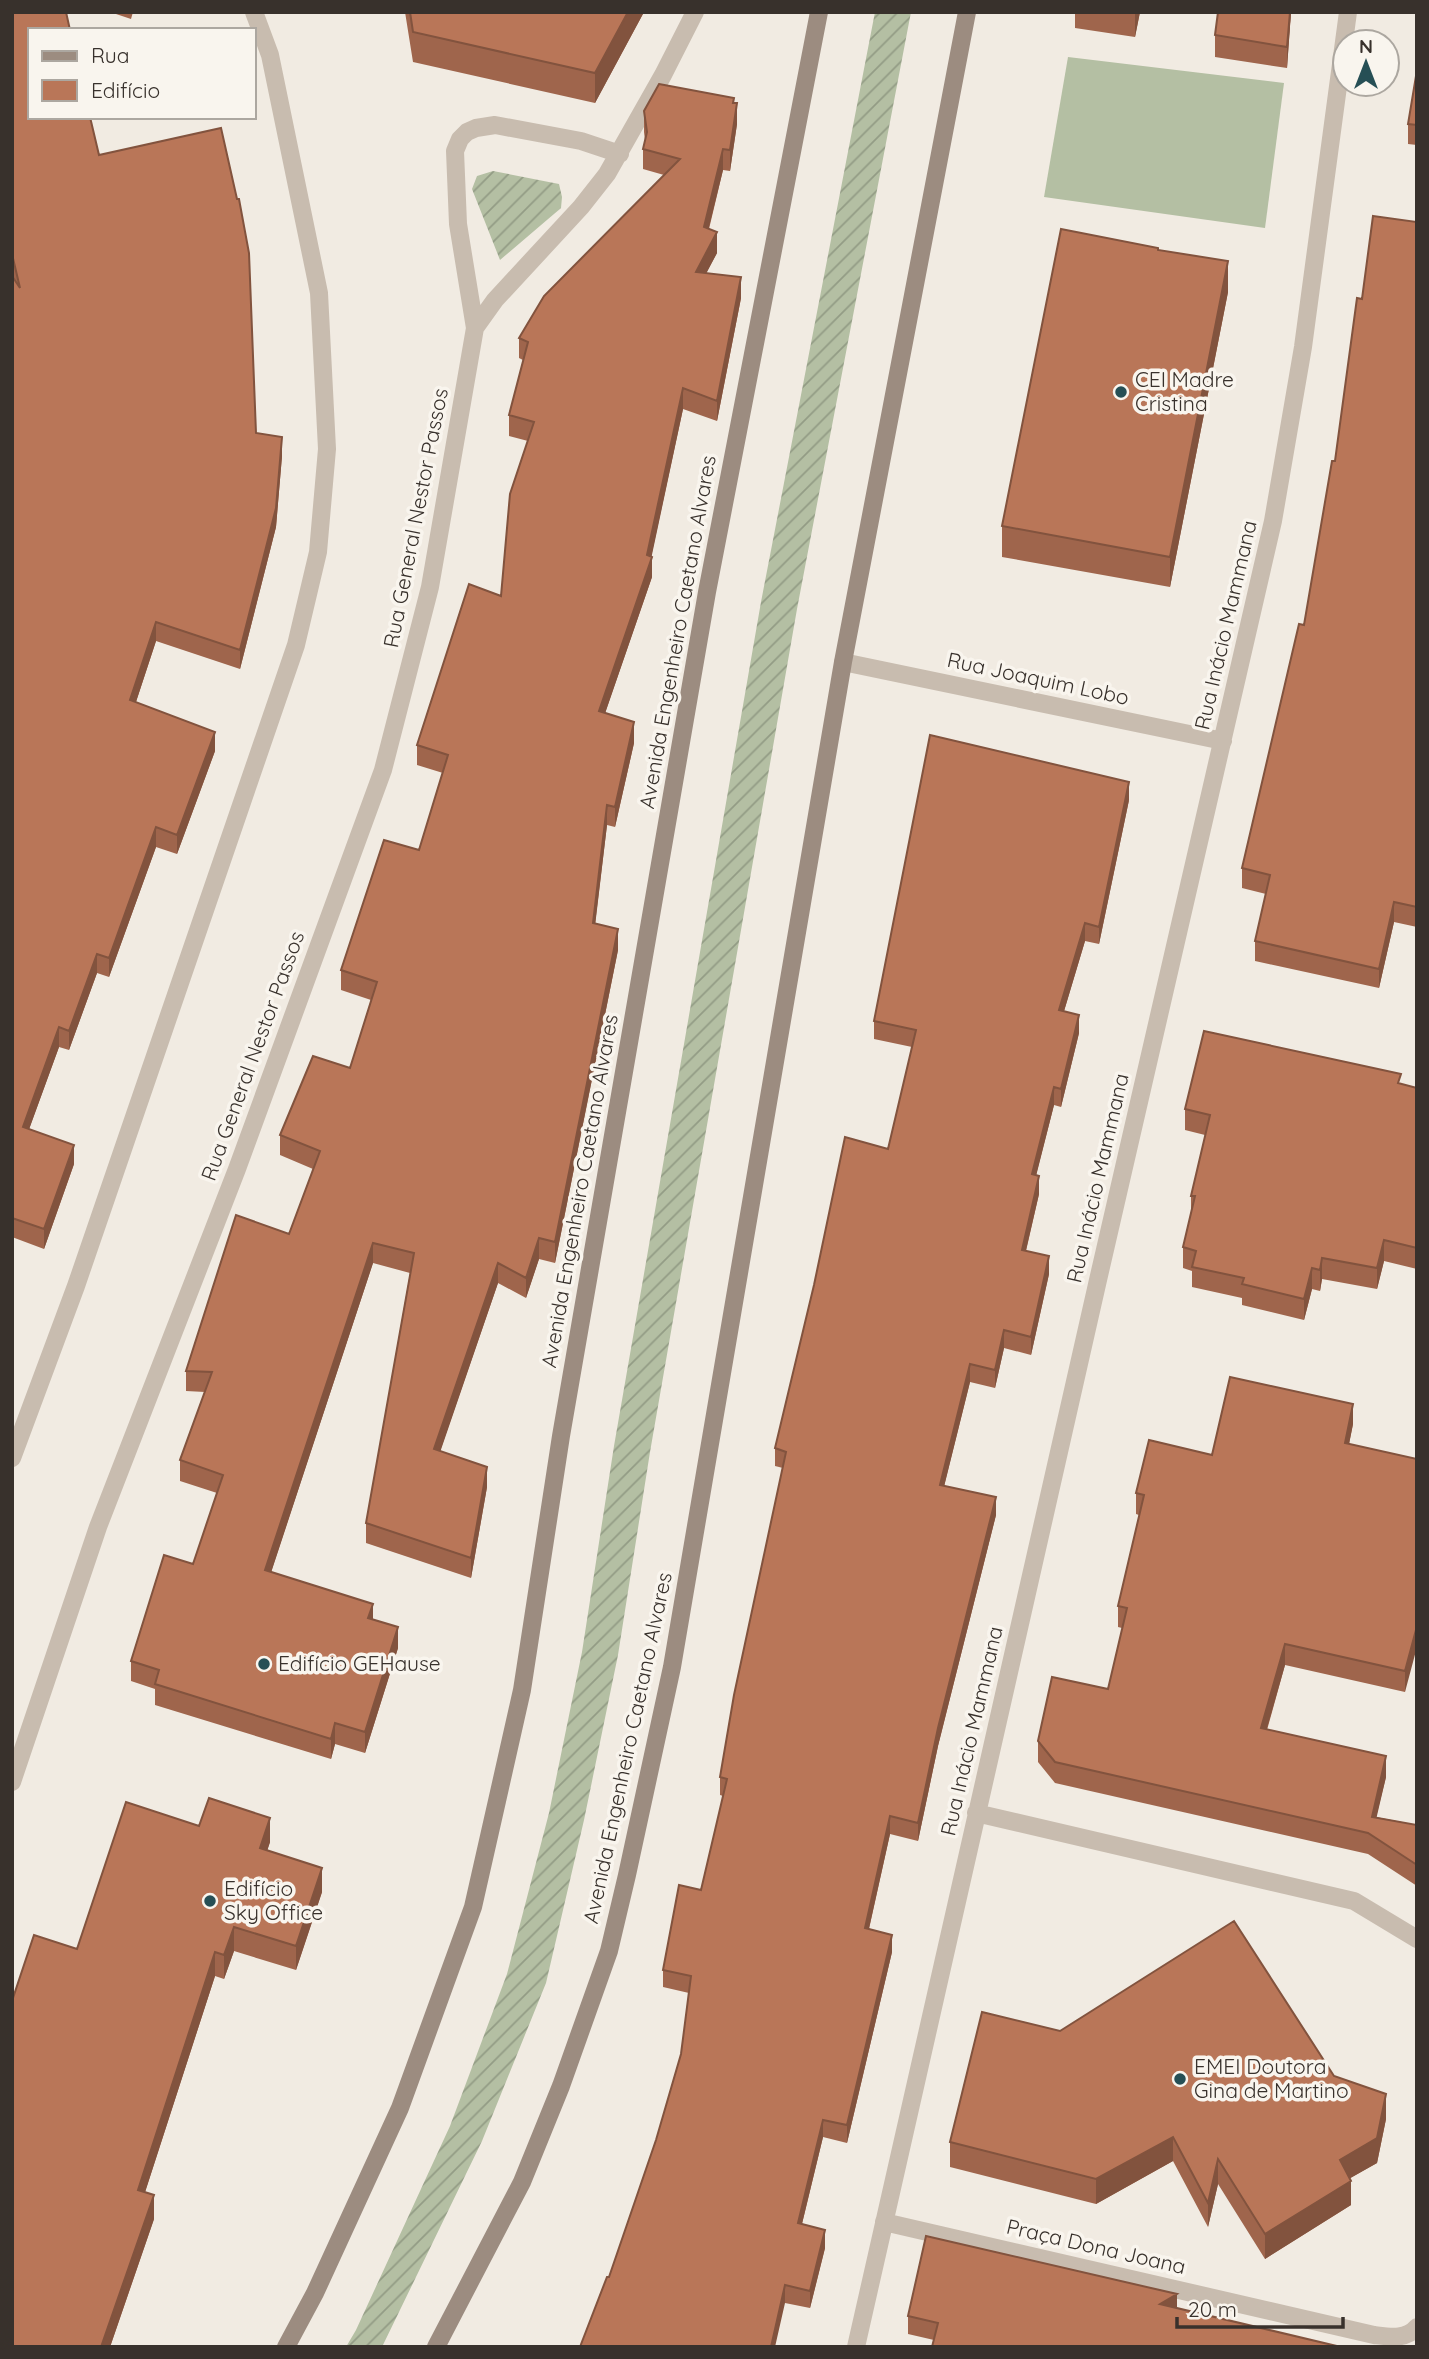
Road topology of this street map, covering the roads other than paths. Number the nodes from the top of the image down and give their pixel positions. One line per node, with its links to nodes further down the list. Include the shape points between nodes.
1 (254, 12): 10 (street, via 270,55 319,293 327,449 318,552 296,645 76,1286)
2 (695, 12): 6 (street)
3 (819, 12): 16 (street, Avenida Engenheiro Caetano Alvares, via 707,592 561,1436 522,1690 497,1801 472,1907 400,2108)
4 (967, 12): 8 (street, Avenida Engenheiro Caetano Alvares)
5 (1348, 12): 9 (street, Rua Inácio Mammana, via 1303,347 1273,521)
6 (620, 154): 7 (street, via 581,207); 7 (street, via 581,141 495,125 476,128 460,139 455,152 458,224)
7 (475, 328): 11 (street, Rua General Nestor Passos, via 430,587 383,771 237,1169 97,1527)
8 (843, 662): 9 (street, Rua Joaquim Lobo); 17 (street, Avenida Engenheiro Caetano Alvares, via 672,1667 609,1951 522,2182)
9 (1223, 741): 12 (street, Rua Inácio Mammana)
10 (12, 1458)
11 (12, 1782)
12 (976, 1814): 13 (street, via 1354,1901); 14 (street, Rua Inácio Mammana)
13 (1417, 1939)
14 (884, 2222): 15 (street, Praça Dona Joana, via 1374,2335 1394,2338 1411,2334); 18 (street, Rua Inácio Mammana)
15 (1417, 2327)
16 (286, 2347)
17 (436, 2347)
18 (856, 2347)

